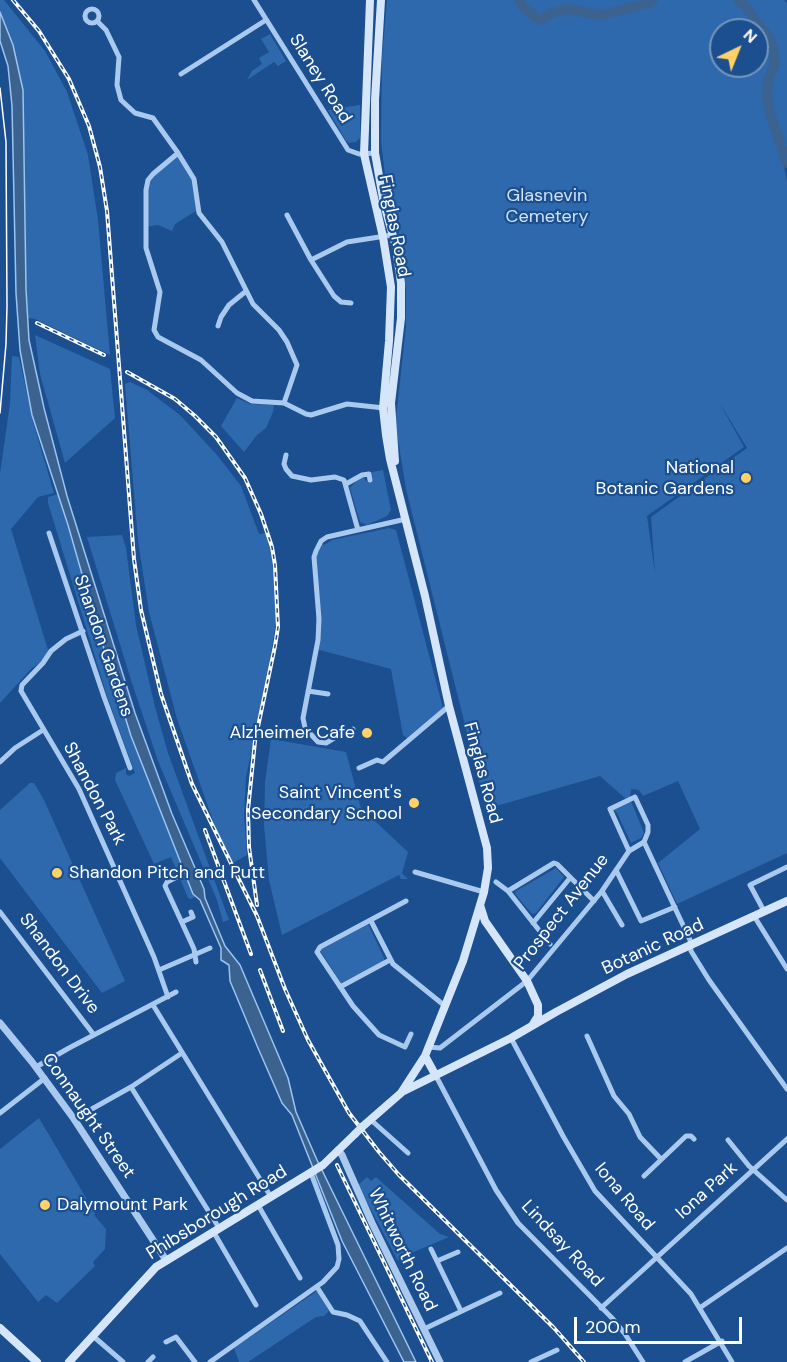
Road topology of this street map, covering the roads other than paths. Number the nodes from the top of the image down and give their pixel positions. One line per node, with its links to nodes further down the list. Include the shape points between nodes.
1 (254, 0): 4 (street, Slaney Road)
2 (370, 0): 8 (main road, Finglas Road)
3 (381, 0): 9 (main road, Finglas Road)
4 (266, 20): 6 (street); 8 (street, Slaney Road, via 341,141 348,150)
5 (97, 21): 7 (street, via 119,57 117,85 121,100 135,112 153,118)
6 (181, 74)
7 (178, 153): 13 (street, via 194,179 199,213 222,242); 16 (street, via 148,180 146,248 160,291 153,330 158,337 201,360 243,397)
8 (364, 153): 9 (street, Slaney Road); 11 (main road, Finglas Road)
9 (375, 153): 11 (main road, Finglas Road)
10 (287, 215): 12 (street)
11 (388, 236): 12 (street, via 347,242); 17 (main road, Finglas Road, via 400,272 401,318)
12 (312, 260): 14 (street, via 334,296)
13 (245, 292): 15 (street, via 229,304); 16 (street, via 279,330 296,359 296,371)
14 (351, 303)
15 (218, 326)
16 (284, 404): 17 (street, via 310,415 347,404)
17 (387, 408): 21 (main road, Finglas Road, via 390,459)
18 (285, 456): 20 (street, via 284,464 292,476 311,480 340,477)
19 (370, 480): 20 (street, via 369,474 362,475)
20 (346, 484): 22 (street)
21 (406, 519): 22 (street); 27 (main road, Finglas Road)
22 (358, 530): 25 (street, via 327,537 314,557 318,630)
23 (49, 533): 24 (street, Shandon Gardens)
24 (83, 631): 29 (street, Shandon Park, via 51,651 20,688); 31 (street, Shandon Gardens)
25 (308, 691): 26 (street); 28 (street, via 303,718 305,728 318,742 326,743)
26 (328, 694)
27 (449, 706): 32 (street, via 383,762 377,760); 43 (main road, Finglas Road, via 487,848)
28 (352, 729)
29 (43, 730): 30 (street); 66 (street, Shandon Park, via 80,789)
30 (0, 762)
31 (130, 768)
32 (359, 768)
33 (644, 842): 34 (street); 34 (street, via 648,825 635,797 610,809); 48 (street)
34 (629, 851): 36 (street, Prospect Avenue)
35 (787, 867): 49 (street, via 750,885)
36 (616, 870): 42 (street, Prospect Avenue); 48 (street, via 641,921)
37 (416, 872): 43 (street)
38 (177, 878): 54 (street, via 165,886)
39 (570, 878): 41 (street, via 554,864); 45 (street); 55 (street)
40 (496, 882): 41 (street)
41 (508, 891): 55 (street)
42 (602, 891): 45 (street, Prospect Avenue); 56 (street)
43 (484, 892): 47 (main road, Finglas Road)
44 (406, 901): 53 (street)
45 (594, 901): 67 (street, Prospect Avenue)
46 (787, 901): 49 (main road, Botanic Road)
47 (480, 905): 57 (main road, Finglas Road); 58 (main road)
48 (675, 907): 60 (street)
49 (764, 911): 52 (main road, Botanic Road)
50 (0, 912): 78 (street, Shandon Drive)
51 (191, 912): 54 (street, via 193,917)
52 (754, 916): 60 (main road, Botanic Road); 65 (street)
53 (370, 921): 63 (street); 68 (street, via 317,950)
54 (182, 922): 62 (street)
55 (533, 923): 59 (street)
56 (622, 925)
57 (471, 932): 58 (main road, via 480,928); 73 (main road, Finglas Road)
58 (493, 932): 67 (main road)
59 (550, 944)
60 (691, 946): 74 (main road, Botanic Road); 88 (street, via 709,980)
61 (210, 948): 62 (street)
62 (196, 954): 64 (street); 66 (street)
63 (390, 960): 68 (street); 73 (street)
64 (196, 962)
65 (787, 969)
66 (159, 970): 70 (street, Shandon Park)
67 (527, 981): 72 (main road); 81 (street, Prospect Avenue, via 440,1048)
68 (340, 987): 77 (street, via 379,1035 405,1047)
69 (176, 992): 70 (street)
70 (168, 997): 71 (street)
71 (153, 1005): 78 (street); 82 (street)
72 (538, 1005): 74 (main road); 76 (main road, via 538,1016)
73 (445, 1006): 81 (main road, Finglas Road)
74 (555, 1012): 76 (main road, Botanic Road)
75 (0, 1023): 84 (street, Connaught Street)
76 (530, 1028): 80 (main road, Botanic Road)
77 (411, 1034)
78 (94, 1035): 84 (street)
79 (587, 1036): 98 (street, via 614,1096 635,1118 640,1137)
80 (511, 1038): 85 (main road, Botanic Road); 109 (street, Iona Road, via 590,1182)
81 (429, 1047): 83 (main road, Finglas Road)
82 (182, 1053): 87 (street); 102 (street)
83 (425, 1056): 85 (main road); 89 (main road, Finglas Road)
84 (36, 1067): 86 (street, Connaught Street)
85 (436, 1076): 89 (main road, Botanic Road); 117 (street, Lindsay Road, via 496,1190 518,1223)
86 (45, 1078): 90 (street); 91 (street, Connaught Street)
87 (131, 1087): 91 (street); 105 (street)
88 (787, 1089)
89 (401, 1093): 92 (main road, Phibsborough Road)
90 (2, 1109)
91 (74, 1119): 110 (street, Connaught Street)
92 (371, 1120): 96 (main road, Phibsborough Road, bridge); 97 (street)
93 (694, 1139): 98 (street, via 686,1136)
94 (787, 1139): 99 (street, Iona Park)
95 (728, 1140): 99 (street)
96 (338, 1150): 100 (main road, Phibsborough Road); 120 (street, Whitworth Road)
97 (408, 1153)
98 (661, 1159): 101 (street)
99 (753, 1169): 103 (street); 109 (street, Iona Park)
100 (310, 1173): 102 (main road, Phibsborough Road); 113 (street, via 338,1245 339,1259 333,1272)
101 (644, 1176)
102 (271, 1197): 104 (main road, Phibsborough Road)
103 (787, 1200)
104 (258, 1205): 105 (main road, Phibsborough Road); 112 (street)
105 (216, 1230): 110 (main road, Phibsborough Road); 115 (street)
106 (787, 1248): 116 (street)
107 (431, 1249): 111 (street)
108 (458, 1252): 111 (street)
109 (657, 1257): 116 (street, Iona Road); 117 (street, Iona Park)
110 (166, 1260): 121 (main road, Phibsborough Road)
111 (438, 1262): 118 (street)
112 (300, 1278)
113 (317, 1287): 129 (street); 130 (street, via 333,1312 360,1321)
114 (500, 1293): 118 (street)
115 (256, 1305)
116 (701, 1307): 122 (street, Iona Road)
117 (601, 1308): 133 (street, Lindsay Road)
118 (461, 1311): 120 (street)
119 (0, 1328): 125 (main road)
120 (424, 1329): 131 (street, Whitworth Road)
121 (93, 1336): 126 (main road, Phibsborough Road); 127 (street)
122 (722, 1341): 134 (street); 135 (street, Iona Road)
123 (166, 1342): 128 (street, via 176,1337)
124 (557, 1350): 132 (street)
125 (37, 1362)
126 (69, 1362)
127 (123, 1362)
128 (195, 1362)
129 (210, 1362)
130 (387, 1362)
131 (440, 1362)
132 (531, 1362)
133 (643, 1362)
134 (685, 1362)
135 (732, 1362)

